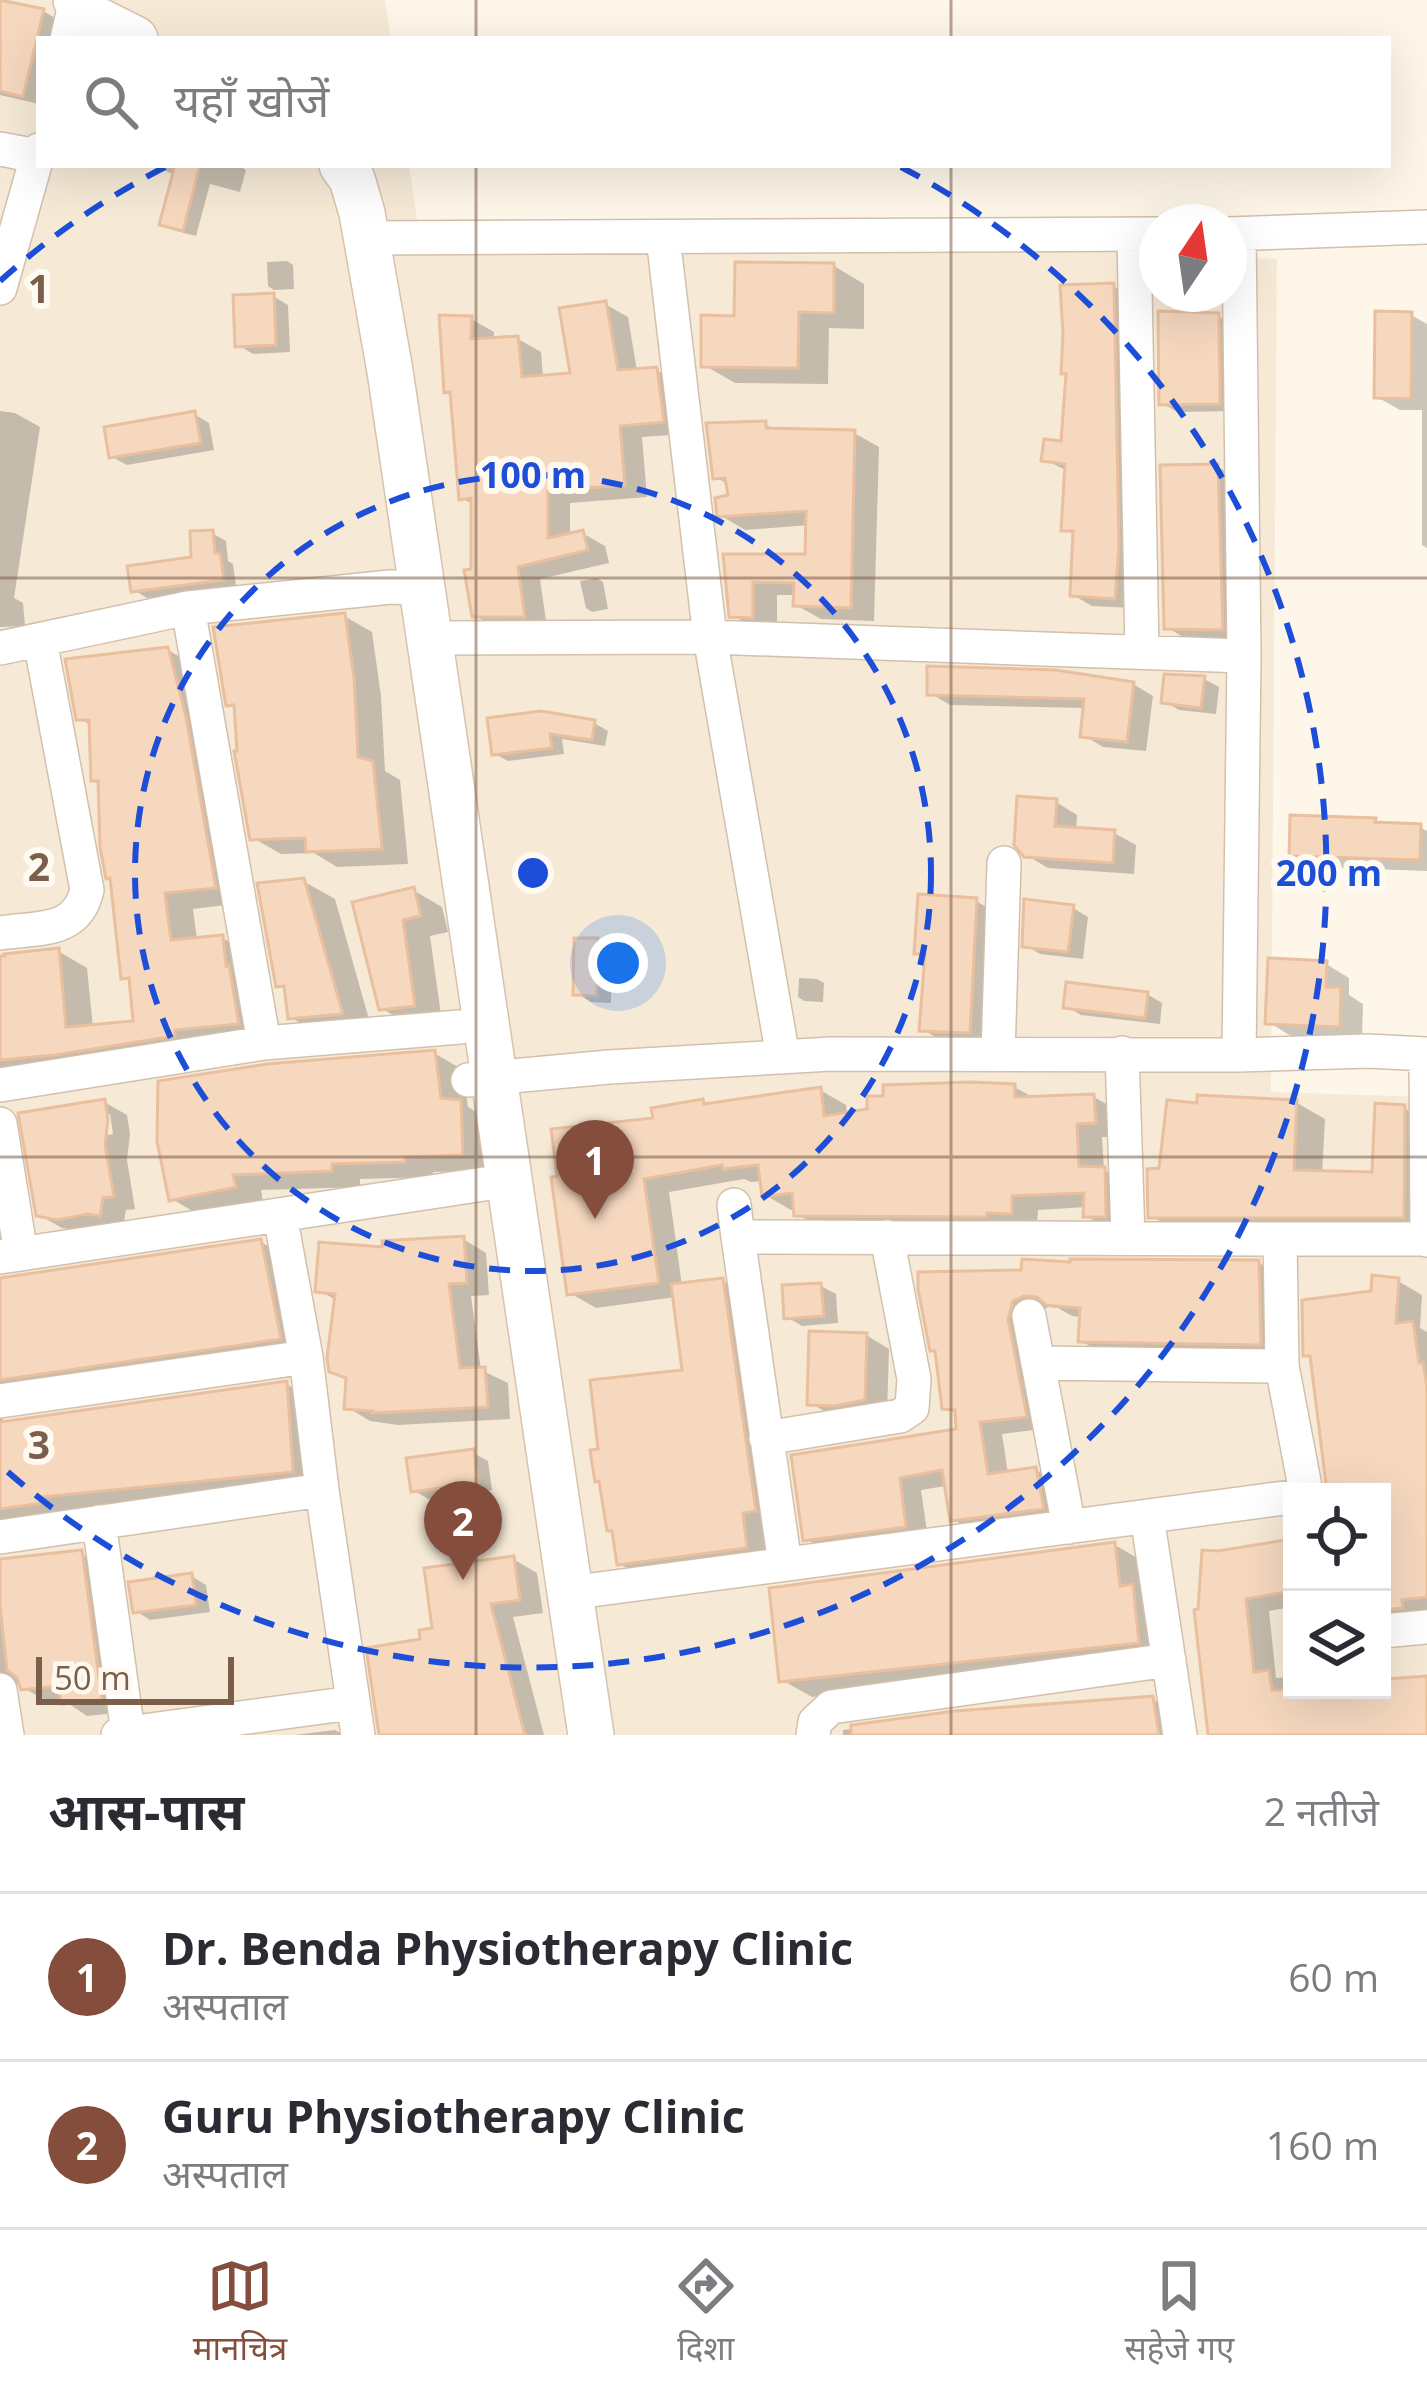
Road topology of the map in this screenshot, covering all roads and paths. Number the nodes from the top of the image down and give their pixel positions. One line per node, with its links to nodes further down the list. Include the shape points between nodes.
1 (76, 0): 2 (street); 3 (street)
2 (68, 36)
3 (129, 36)
4 (0, 149): 5 (street)
5 (36, 153)
6 (36, 160): 14 (street)
7 (338, 168): 17 (street)
8 (341, 168): 13 (street, via 352,179)
9 (1427, 227): 11 (street)
10 (1139, 234): 12 (street)
11 (1247, 234)
12 (663, 237): 13 (street); 20 (street)
13 (366, 238): 17 (street, via 390,371)
14 (0, 288)
15 (1145, 312): 23 (street)
16 (1236, 312): 24 (street)
17 (405, 587): 18 (street); 19 (street); 27 (street)
18 (188, 608): 21 (street); 28 (street)
19 (428, 638): 20 (street); 34 (street)
20 (710, 638): 23 (street); 33 (street)
21 (40, 640): 22 (street); 26 (street, via 87,890 70,922)
22 (0, 648)
23 (1142, 652): 24 (street)
24 (1244, 656): 32 (street)
25 (1004, 863): 29 (street)
26 (0, 933)
27 (460, 1027): 28 (street); 34 (street)
28 (264, 1043): 35 (street)
29 (998, 1054): 30 (street); 33 (street)
30 (1122, 1054): 32 (street); 40 (street)
31 (1427, 1054): 32 (street); 42 (street)
32 (1239, 1055)
33 (783, 1057): 34 (street)
34 (480, 1078): 37 (street); 58 (street)
35 (0, 1085)
36 (0, 1124): 43 (street)
37 (484, 1184): 38 (street); 66 (street)
38 (280, 1215): 43 (street); 45 (street)
39 (886, 1237): 40 (street); 49 (street, via 914,1379 912,1408); 49 (street, via 736,1221)
40 (1128, 1237): 41 (street)
41 (1280, 1239): 42 (street); 47 (street)
42 (1427, 1239)
43 (11, 1256)
44 (1029, 1316): 46 (street)
45 (306, 1357): 48 (street); 51 (street)
46 (1038, 1363): 47 (street); 55 (street)
47 (1282, 1366): 50 (street)
48 (0, 1401)
49 (766, 1438): 57 (street)
50 (1304, 1483)
51 (322, 1490): 54 (street); 63 (street)
52 (1283, 1498): 53 (street)
53 (1147, 1516): 55 (street); 61 (street)
54 (99, 1522): 56 (street); 64 (street)
55 (1069, 1527): 57 (street)
56 (0, 1537)
57 (784, 1564): 58 (street)
58 (569, 1593): 67 (street)
59 (1427, 1627): 60 (street)
60 (1391, 1630)
61 (1169, 1660): 68 (street, via 831,1707); 69 (street)
62 (0, 1690): 65 (street)
63 (355, 1719): 64 (street)
64 (123, 1734)
65 (7, 1735)
66 (565, 1735)
67 (591, 1735)
68 (813, 1735)
69 (1180, 1735)

